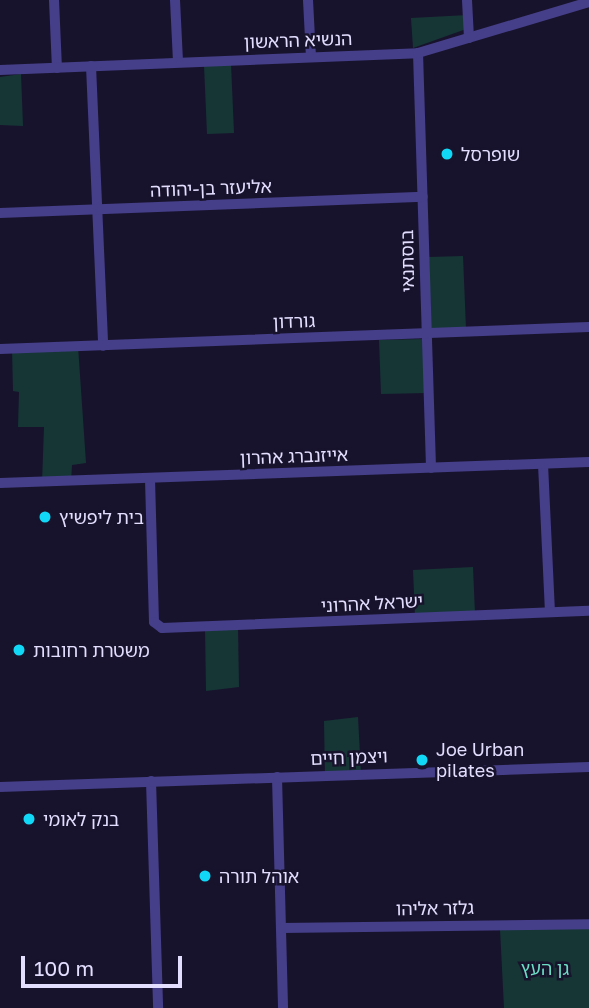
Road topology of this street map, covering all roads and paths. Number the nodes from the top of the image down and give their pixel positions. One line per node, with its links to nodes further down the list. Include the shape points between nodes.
1 (54, 0): 11 (street)
2 (175, 0): 9 (street)
3 (308, 0): 8 (street)
4 (467, 0): 6 (street)
5 (589, 2): 6 (street, הנשיא הראשון)
6 (469, 38): 7 (street, הנשיא הראשון)
7 (418, 53): 8 (street, הנשיא הראשון); 13 (street, בוסתנאי)
8 (311, 57): 9 (street, הנשיא הראשון)
9 (178, 62): 10 (street, הנשיא הראשון)
10 (91, 66): 11 (street, הנשיא הראשון); 14 (street)
11 (57, 68): 12 (street, הנשיא הראשון)
12 (0, 71)
13 (423, 197): 14 (street, אליעזר בן-יהודה); 17 (street, בוסתנאי)
14 (97, 210): 15 (street, אליעזר בן-יהודה); 18 (street)
15 (0, 213)
16 (589, 327): 17 (street, גורדון)
17 (426, 332): 18 (street, גורדון); 22 (street, בוסתנאי)
18 (103, 346): 19 (street, גורדון)
19 (0, 349)
20 (589, 462): 21 (street, אייזנברג אהרון)
21 (543, 464): 22 (street, אייזנברג אהרון); 26 (street)
22 (431, 468): 23 (street, אייזנברג אהרון)
23 (150, 478): 24 (street, אייזנברג אהרון); 26 (street, ישראל אהרוני, via 157,626 238,627)
24 (0, 483)
25 (589, 611): 26 (street, ישראל אהרוני)
26 (550, 612)
27 (589, 767): 28 (street, ויצמן חיים)
28 (277, 777): 29 (street, ויצמן חיים); 32 (street)
29 (151, 781): 30 (street, ויצמן חיים); 33 (street)
30 (0, 787)
31 (589, 924): 32 (street, גלזר אליהו)
32 (281, 928): 34 (street)
33 (158, 1008)
34 (282, 1008)

